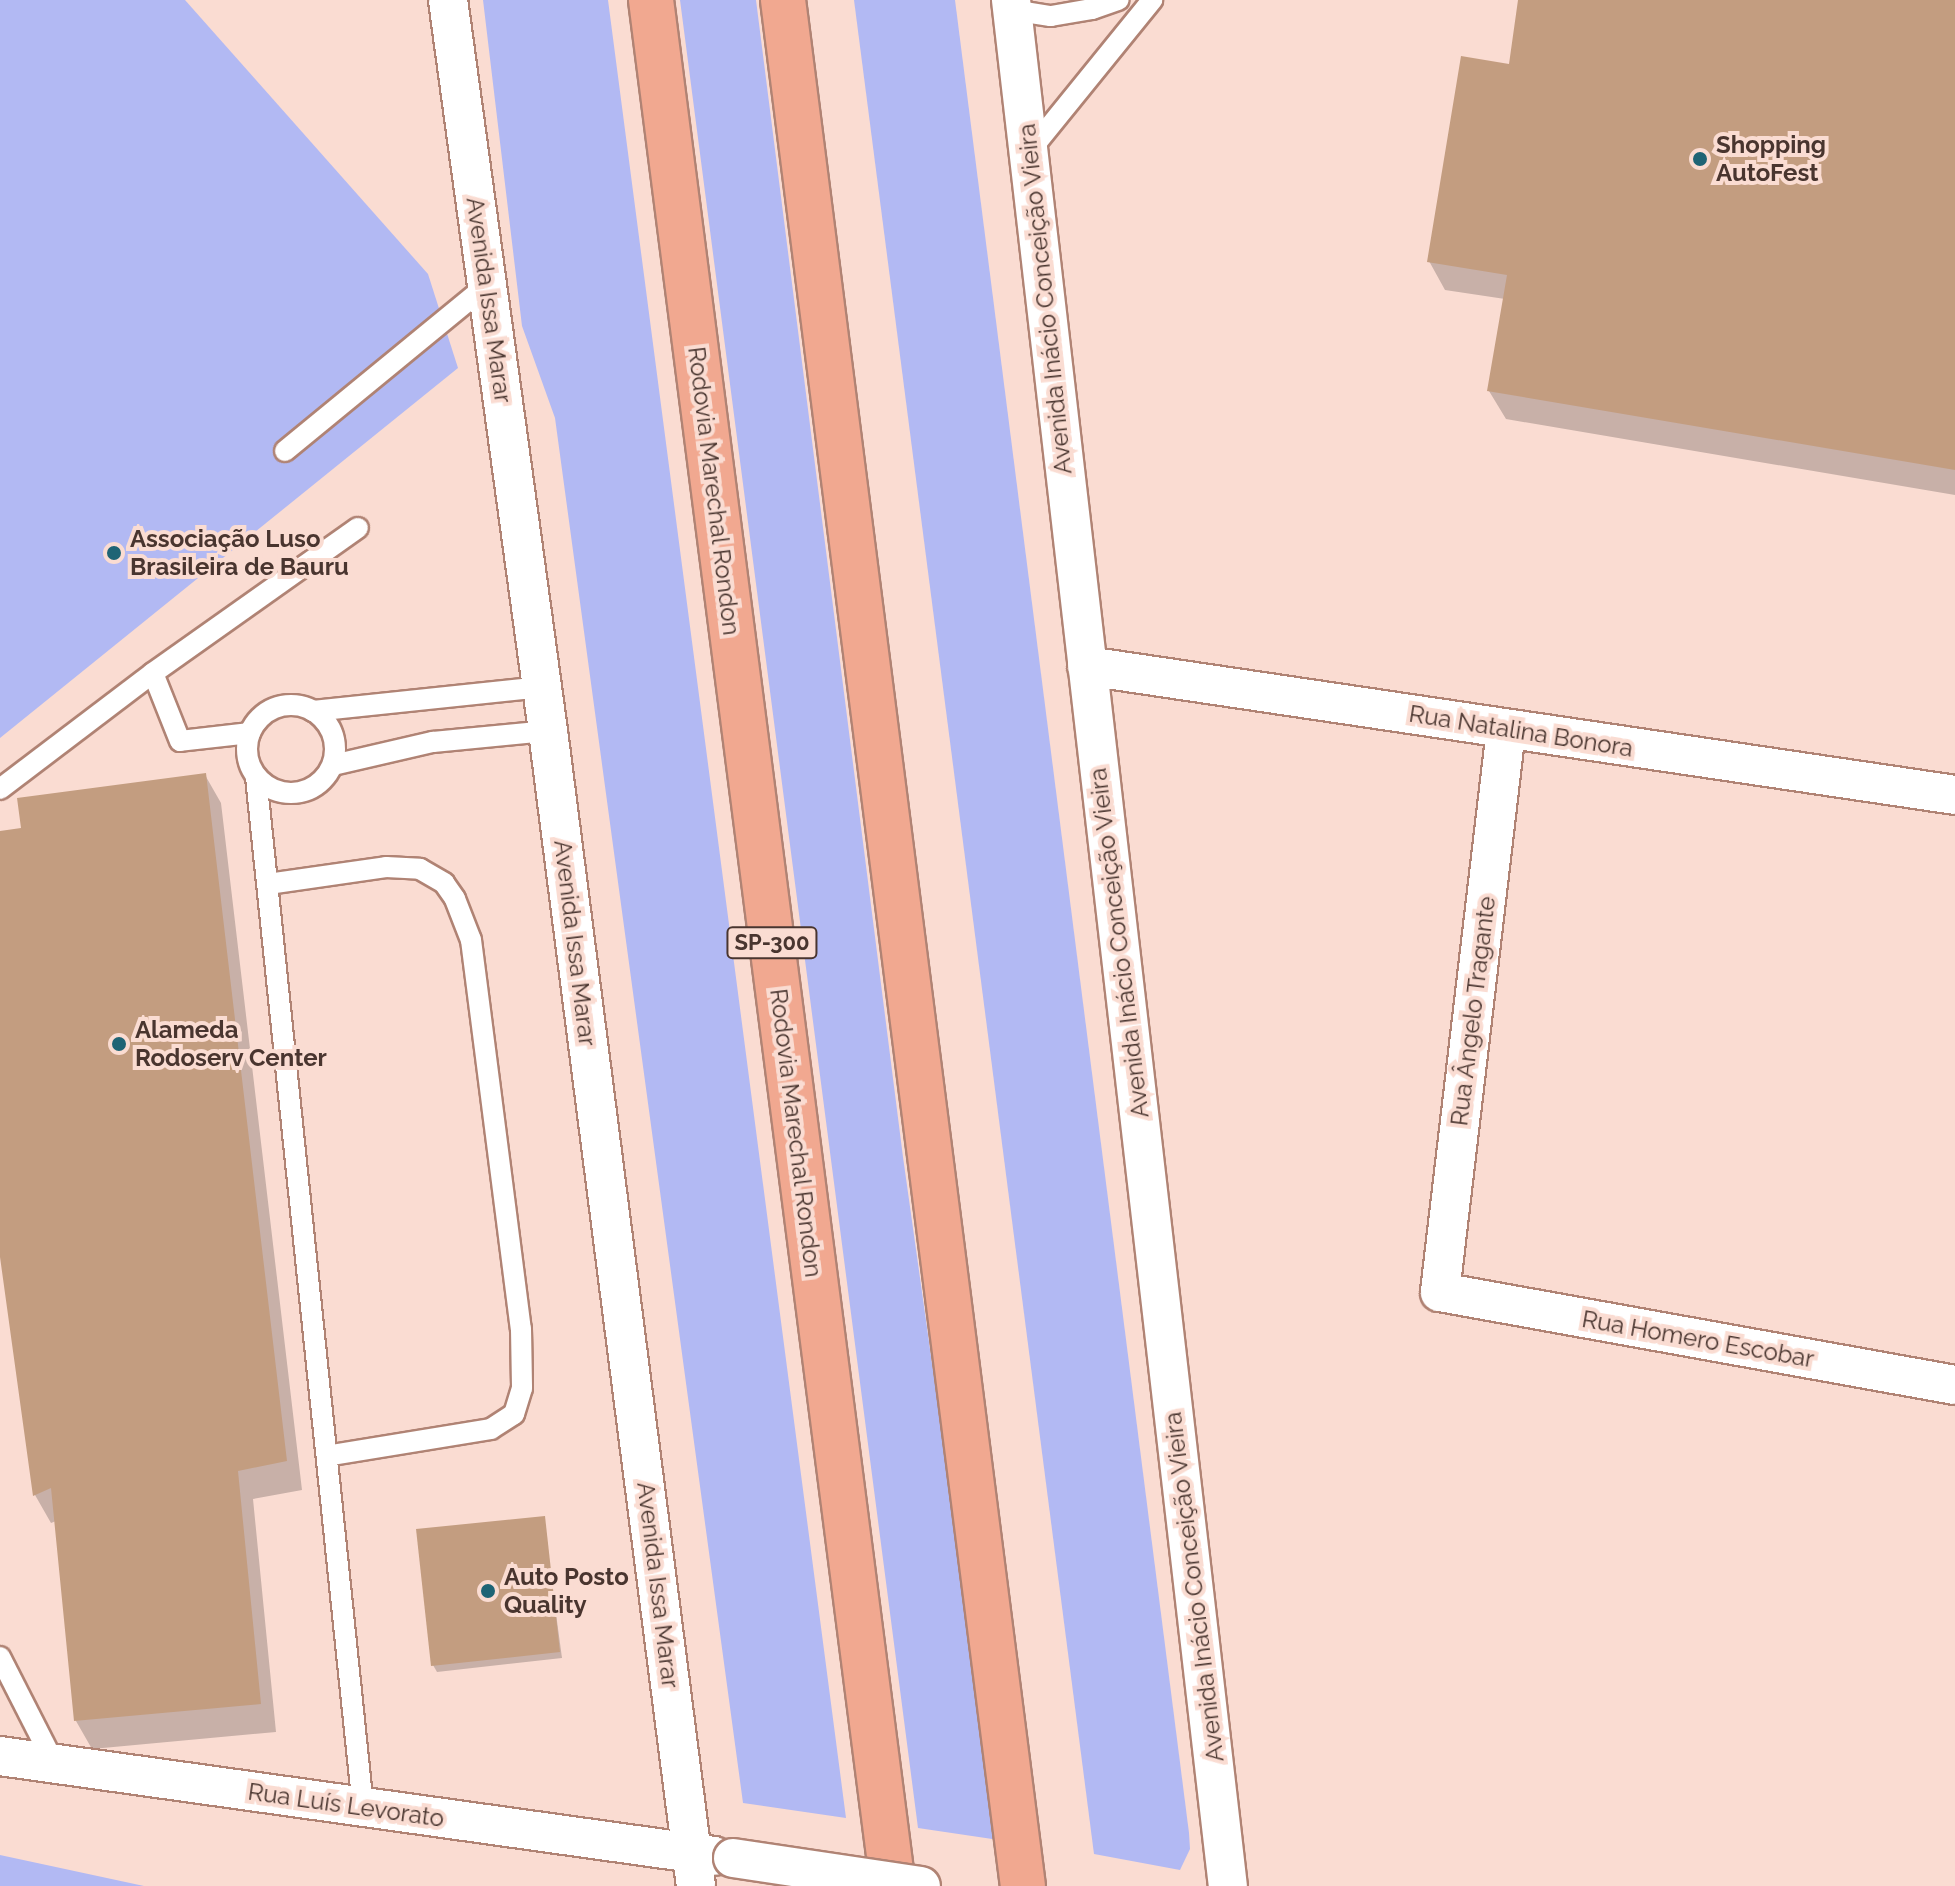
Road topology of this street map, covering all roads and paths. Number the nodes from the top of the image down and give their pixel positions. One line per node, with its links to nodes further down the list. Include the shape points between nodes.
1 (448, 0): 8 (street, Avenida Issa Marar)
2 (651, 0): 31 (highway, Rodovia Marechal Rondon / SP-300)
3 (783, 0): 33 (highway)
4 (1118, 0): 6 (lane, via 1051,16)
5 (1152, 0): 7 (lane)
6 (1012, 5): 7 (street, Avenida Inácio Conceição Vieira)
7 (1029, 152): 11 (street, Avenida Inácio Conceição Vieira)
8 (487, 285): 9 (lane); 13 (street, Avenida Issa Marar)
9 (285, 451)
10 (358, 528): 12 (lane)
11 (1087, 666): 15 (street, Rua Natalina Bonora); 34 (street, Avenida Inácio Conceição Vieira)
12 (153, 673): 17 (lane, via 180,741); 20 (lane)
13 (542, 687): 14 (lane); 16 (street, Avenida Issa Marar)
14 (313, 711): 17 (lane, via 284,705 269,710); 18 (lane, via 333,734)
15 (1506, 730): 21 (street, Rua Natalina Bonora); 23 (street, Rua Ângelo Tragante)
16 (548, 731): 18 (lane, via 433,742); 30 (street, Avenida Issa Marar)
17 (250, 733): 19 (lane, via 247,748)
18 (333, 765): 19 (lane, via 324,778 298,793 283,792)
19 (256, 777): 22 (lane)
20 (0, 789)
21 (1955, 795)
22 (268, 884): 25 (lane); 25 (lane, via 386,867 420,869 444,883 455,899 471,940 521,1329 522,1388 514,1414 491,1429)
23 (1440, 1292): 24 (street, Rua Homero Escobar)
24 (1955, 1385)
25 (327, 1456): 29 (lane)
26 (0, 1657): 28 (lane)
27 (0, 1756): 28 (street, Rua Luís Levorato)
28 (55, 1765): 29 (street, Rua Luís Levorato)
29 (363, 1807): 30 (street, Rua Luís Levorato)
30 (694, 1870): 32 (street, Rua Luís Levorato, bridge, via 733,1858)
31 (893, 1886)
32 (921, 1886)
33 (1023, 1886)
34 (1228, 1886)

